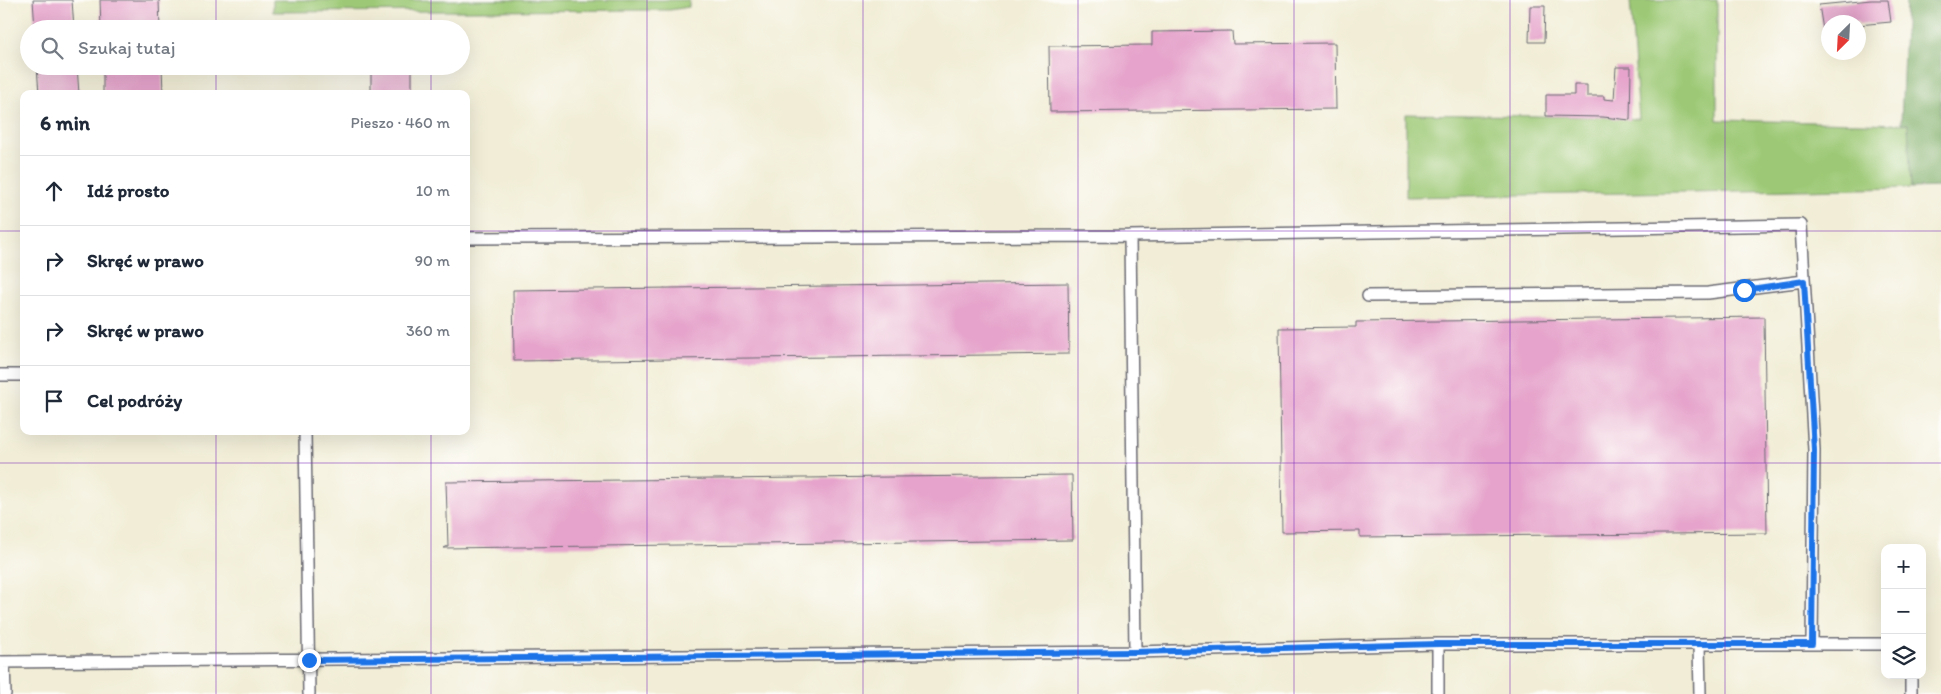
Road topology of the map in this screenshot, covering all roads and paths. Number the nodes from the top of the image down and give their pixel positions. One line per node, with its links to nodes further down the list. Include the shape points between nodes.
1 (1130, 236): 2 (lane); 3 (lane, via 1801,225); 12 (lane)
2 (470, 238)
3 (1804, 281): 4 (lane, via 1708,293); 10 (lane, via 1814,450)
4 (1368, 296)
5 (0, 375): 6 (lane)
6 (20, 375)
7 (306, 435): 13 (lane)
8 (1438, 644): 9 (lane); 12 (lane); 18 (lane)
9 (1700, 644): 10 (lane); 19 (lane)
10 (1812, 644): 11 (lane)
11 (1881, 644)
12 (1135, 652): 13 (lane)
13 (309, 660): 14 (lane); 17 (lane)
14 (2, 662): 16 (lane)
15 (1912, 679): 20 (lane)
16 (5, 694)
17 (309, 694)
18 (1438, 694)
19 (1700, 694)
20 (1911, 694)

